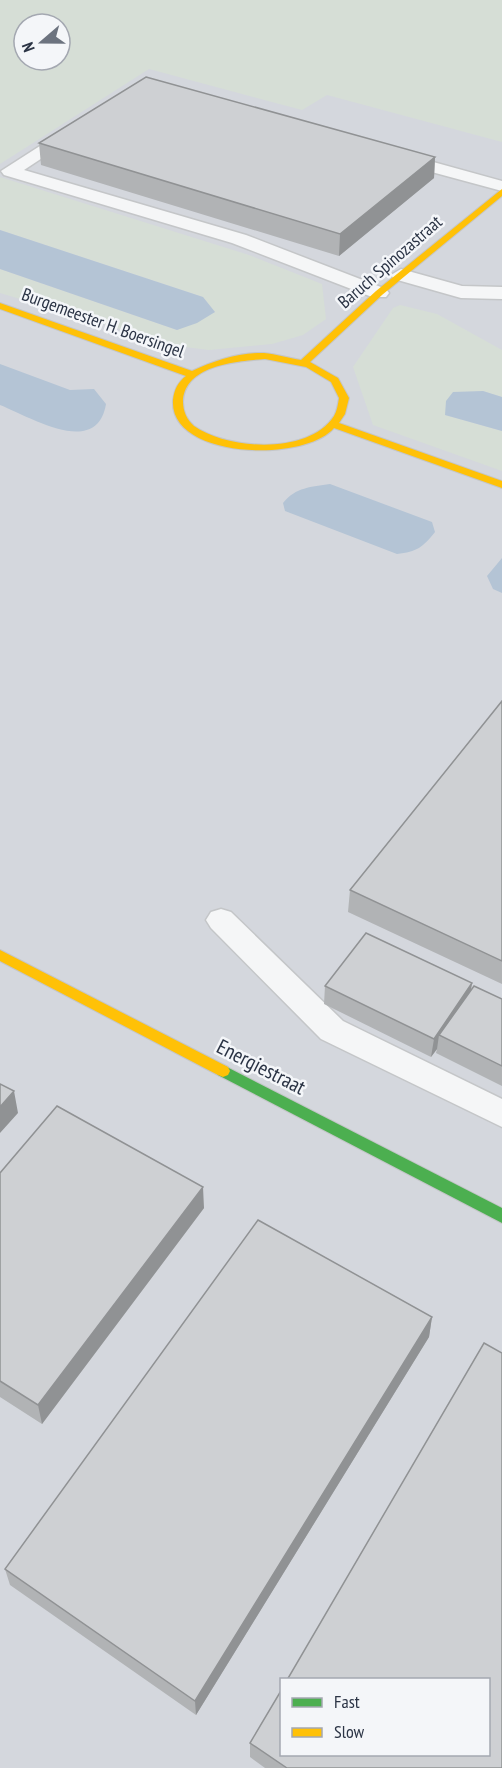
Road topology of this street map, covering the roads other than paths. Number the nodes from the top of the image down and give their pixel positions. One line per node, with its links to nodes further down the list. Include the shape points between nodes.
1 (89, 119): 6 (lane, via 9,171 239,239)
2 (377, 152): 3 (lane)
3 (502, 186)
4 (502, 192): 5 (main road, Baruch Spinozastraat)
5 (401, 275): 6 (main road, Baruch Spinozastraat); 7 (lane, via 461,292)
6 (380, 293): 9 (main road, Baruch Spinozastraat)
7 (502, 293)
8 (0, 306): 10 (main road, Burgemeester H. Boersingel)
9 (304, 363): 10 (main road, via 286,358 245,357 217,363); 11 (main road, via 321,370 342,390 344,408)
10 (193, 375): 11 (main road, via 178,394 180,415 188,425 214,441 271,449 308,441)
11 (334, 425): 12 (main road)
12 (502, 484)
13 (221, 920): 15 (lane, via 332,1030)
14 (0, 956): 16 (main road, Energiestraat)
15 (502, 1114)
16 (502, 1216)

